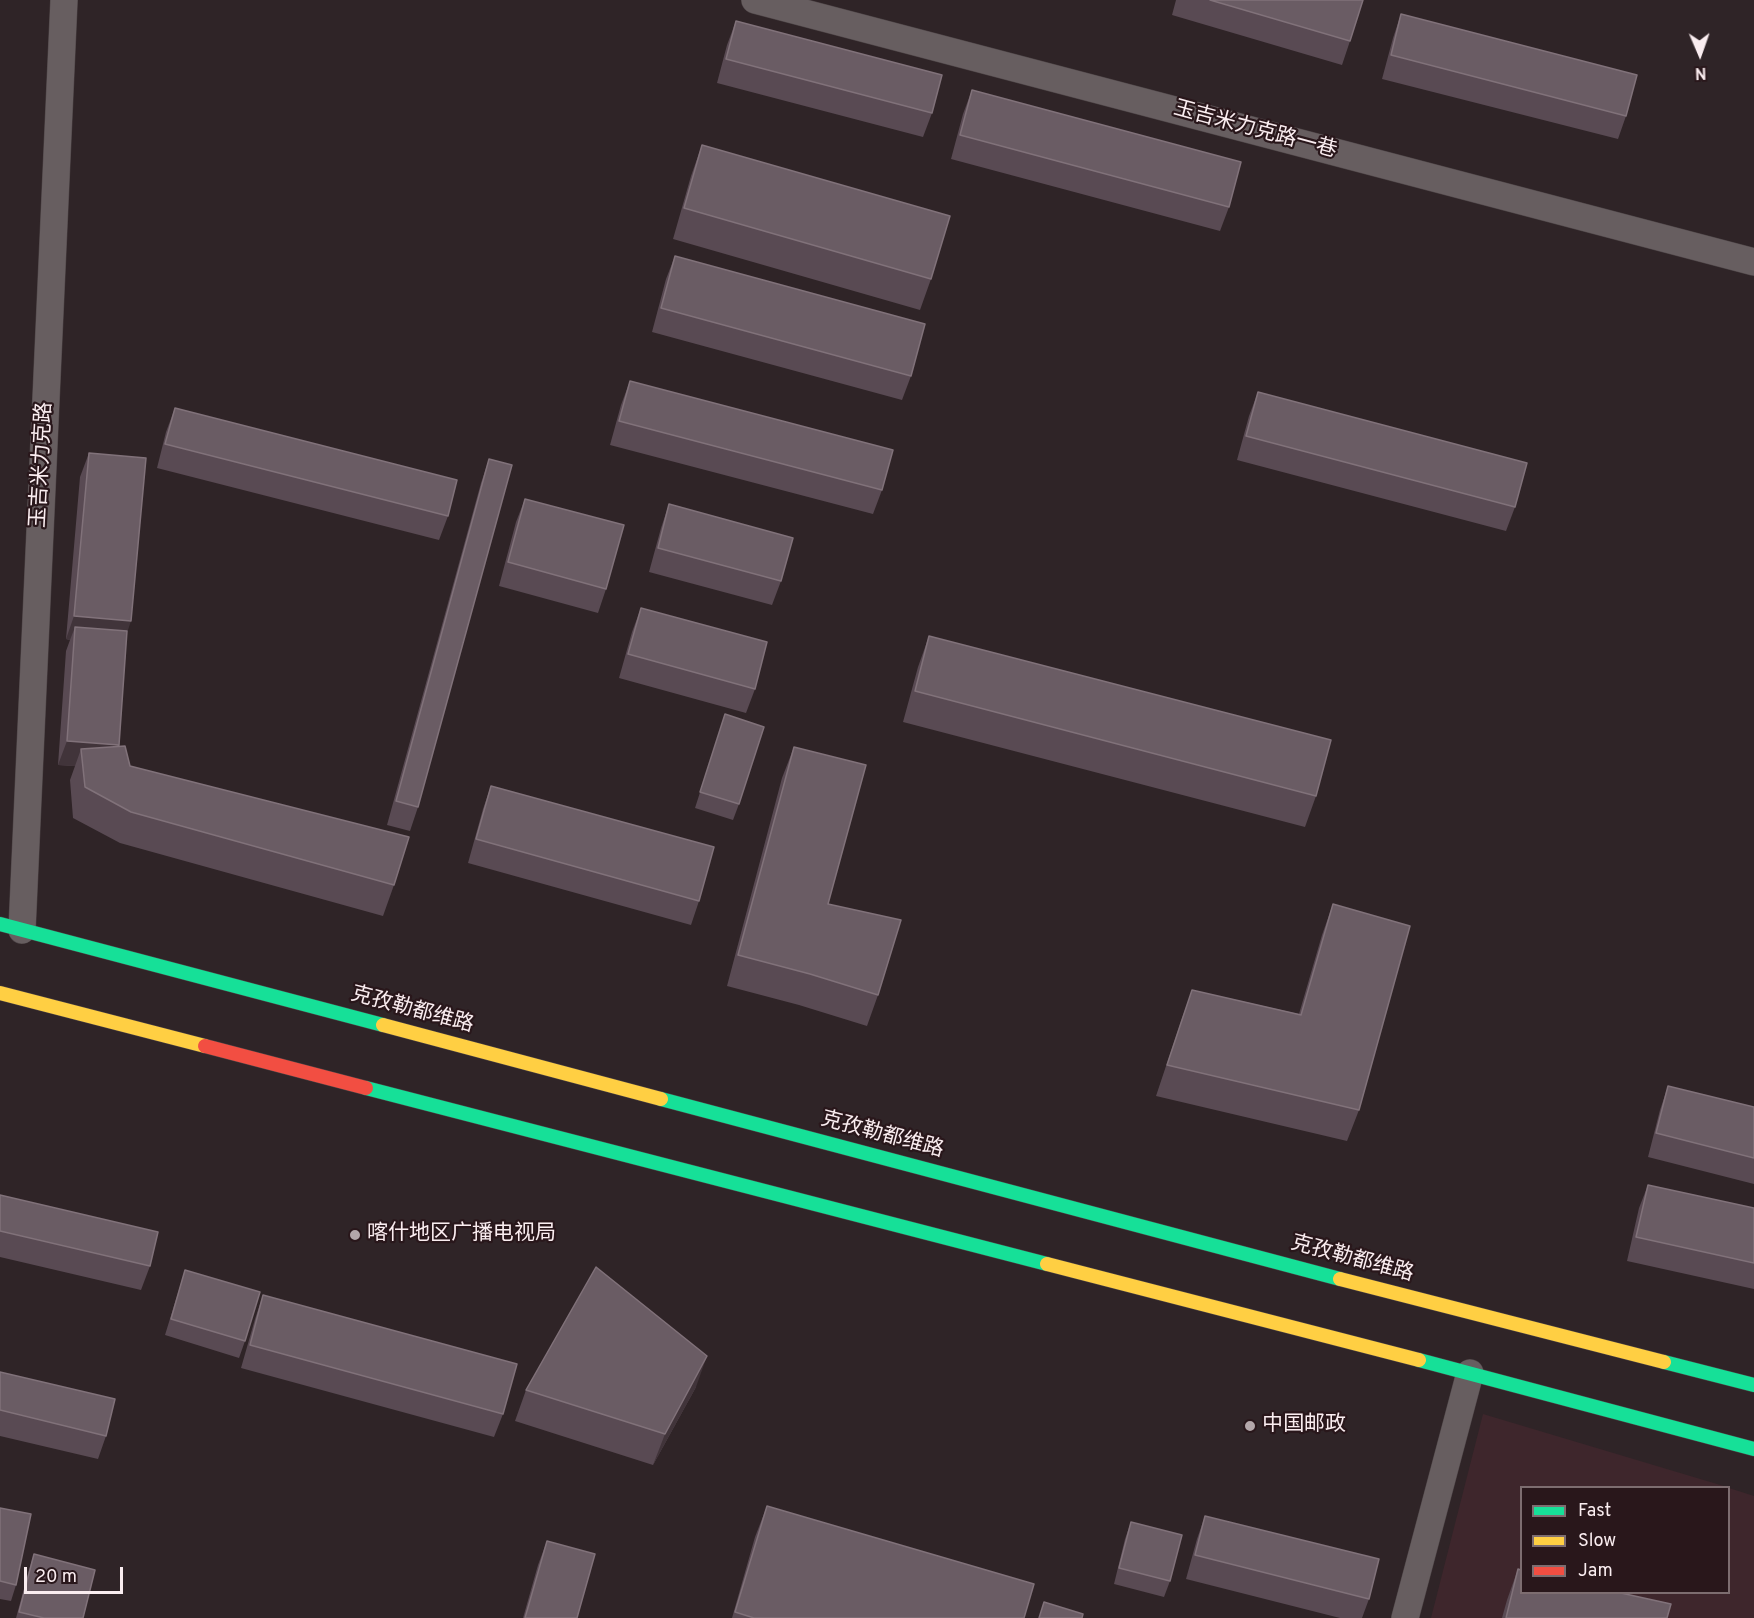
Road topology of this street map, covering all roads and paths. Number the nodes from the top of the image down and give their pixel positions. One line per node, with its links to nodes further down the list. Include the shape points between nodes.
1 (64, 0): 4 (street, 玉吉米力克路)
2 (755, 0): 3 (street, 玉吉米力克路一巷)
3 (1754, 262)
4 (11, 927): 7 (main road, 克孜勒都维路)
5 (0, 993): 6 (main road)
6 (1470, 1373): 8 (main road); 9 (street)
7 (1754, 1385)
8 (1754, 1449)
9 (1405, 1618)

